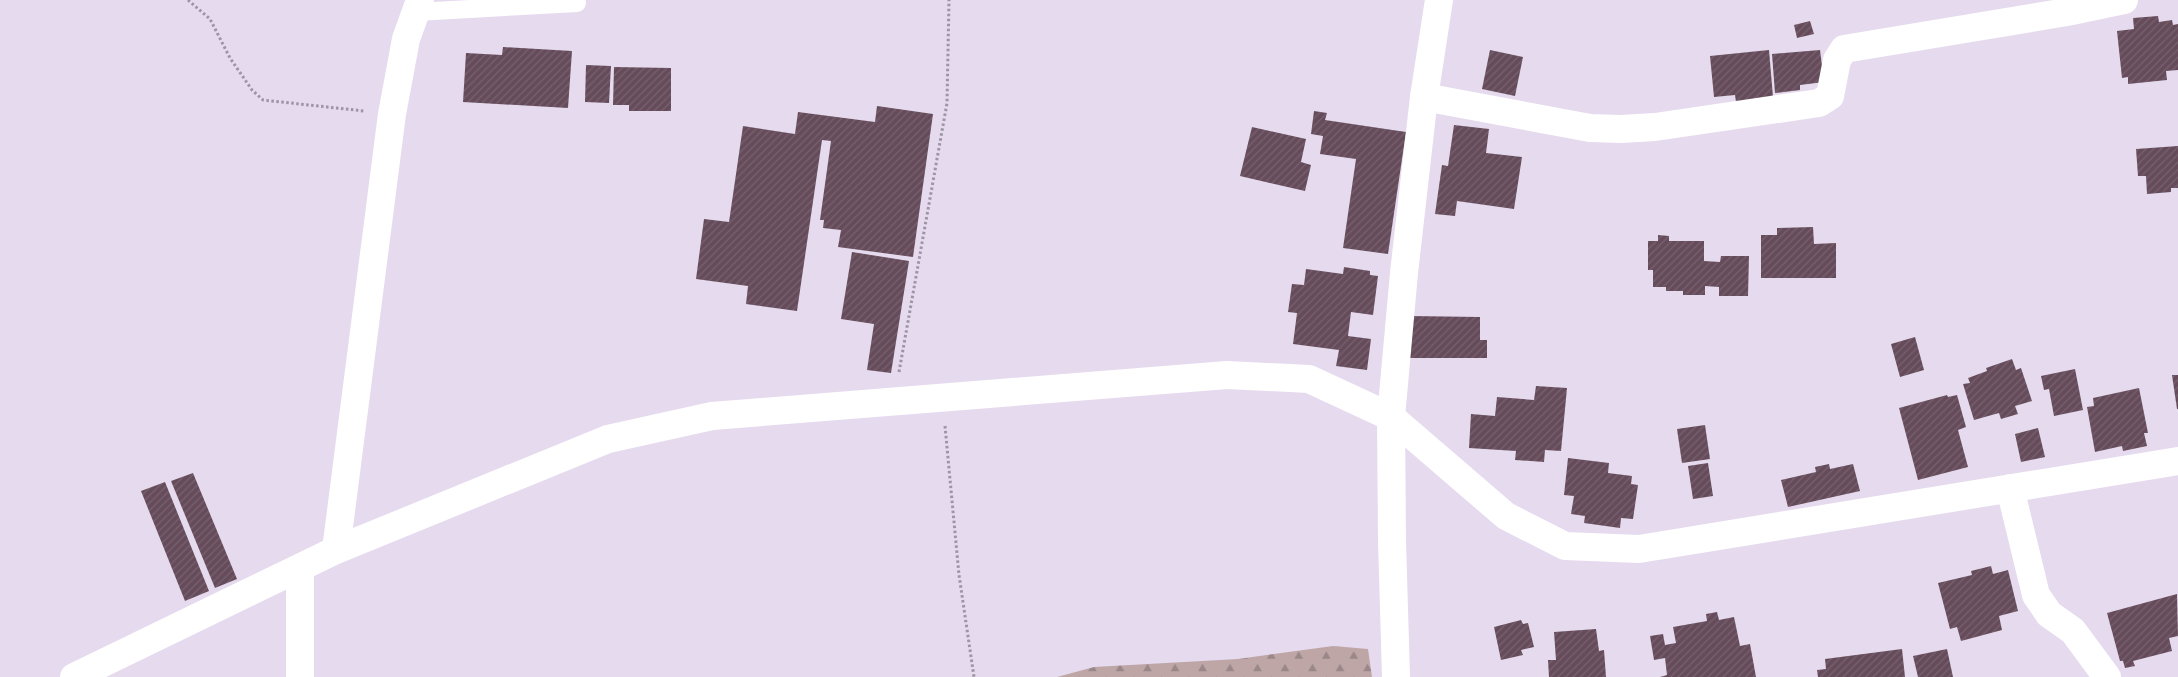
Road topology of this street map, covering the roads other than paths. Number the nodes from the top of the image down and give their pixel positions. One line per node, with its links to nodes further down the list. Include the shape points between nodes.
1 (1439, 0): 5 (street)
2 (2124, 0): 5 (street, via 1844,49 1836,60 1830,96 1819,103 1655,127 1590,128)
3 (577, 3): 4 (lane)
4 (418, 6): 9 (street, via 406,39 392,114)
5 (1424, 97): 6 (street)
6 (1391, 417): 8 (street, via 1506,516 1565,546 1639,549); 9 (street, via 1310,379 1227,375 712,416 608,439); 13 (street)
7 (2178, 461): 8 (street)
8 (2010, 488): 14 (street, via 2036,595 2049,614 2073,631)
9 (336, 550): 10 (street)
10 (300, 568): 11 (street); 12 (street)
11 (74, 677)
12 (300, 677)
13 (1396, 677)
14 (2107, 677)

